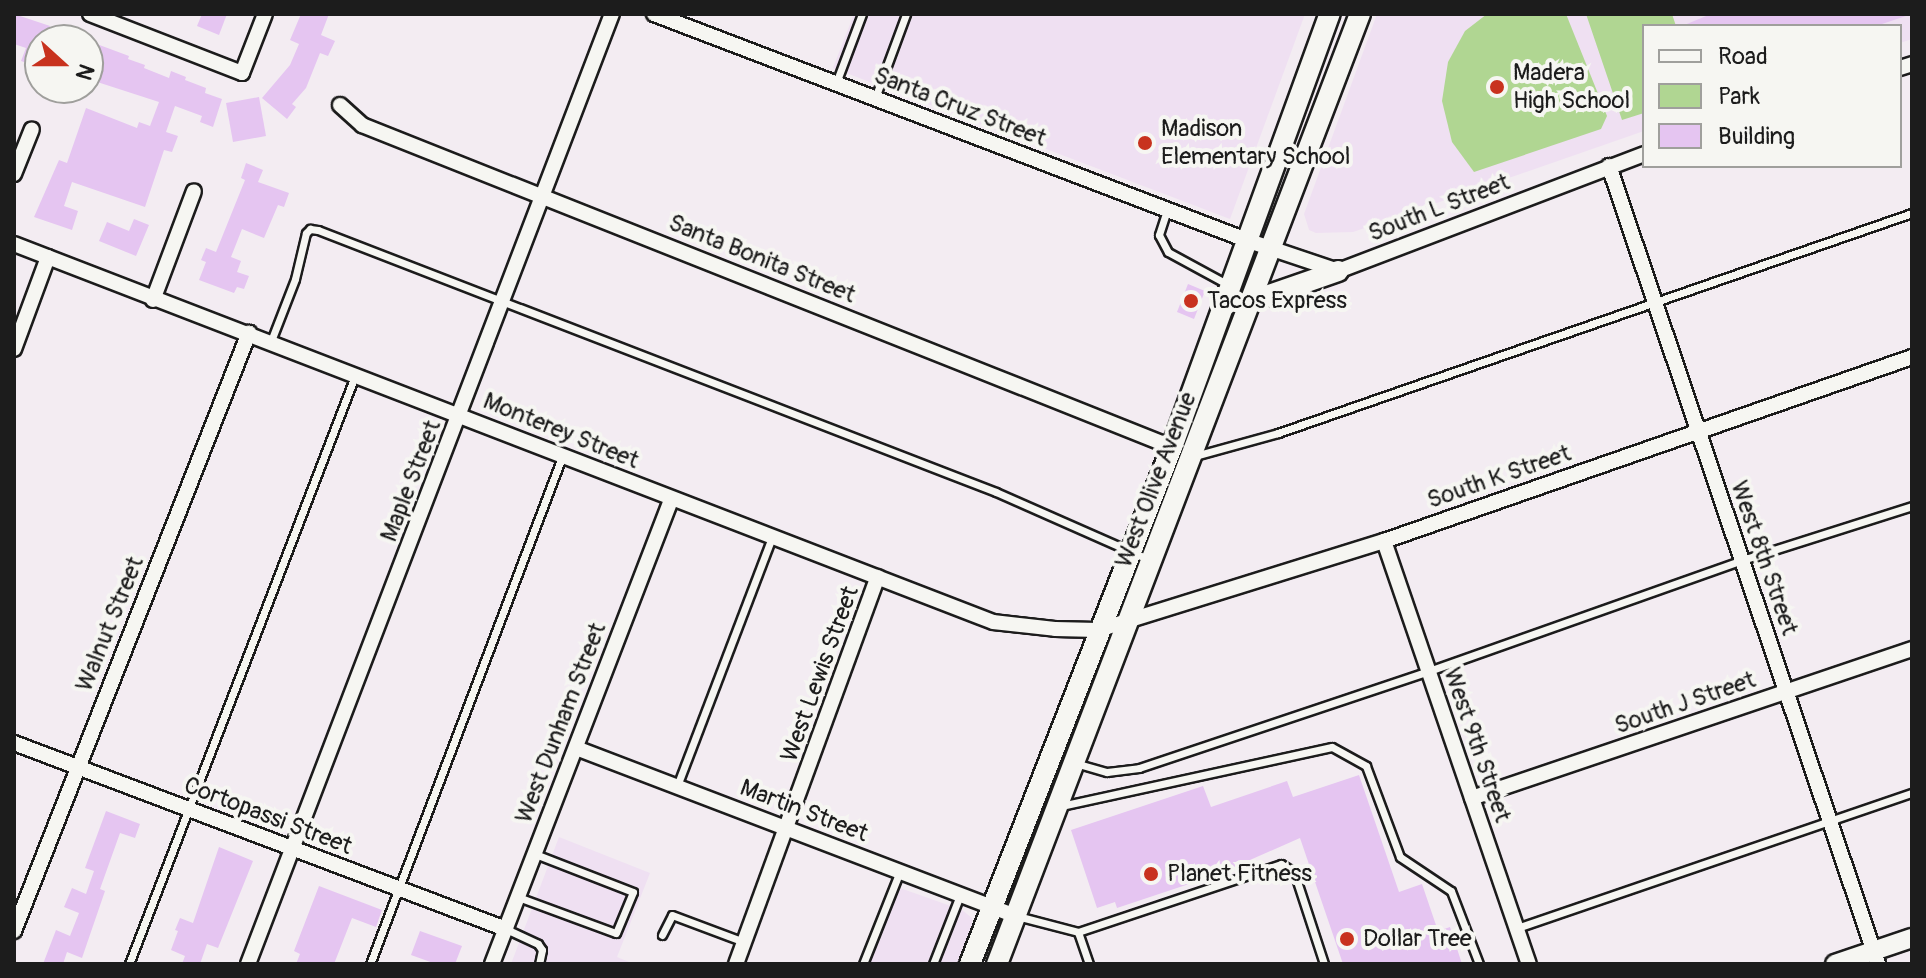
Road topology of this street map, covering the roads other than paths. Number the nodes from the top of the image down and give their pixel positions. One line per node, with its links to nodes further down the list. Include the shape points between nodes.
1 (90, 14): 2 (street, via 242,73)
2 (265, 14)
3 (612, 14): 17 (street, Maple Street)
4 (654, 14): 9 (street, Santa Cruz Street)
5 (862, 14): 9 (lane)
6 (906, 14): 10 (lane)
7 (1330, 14): 20 (main road, West Olive Avenue)
8 (1360, 14): 22 (main road, West Olive Avenue)
9 (836, 83): 10 (street, Santa Cruz Street)
10 (875, 98): 18 (street, Santa Cruz Street)
11 (340, 105): 17 (street, Santa Bonita Street, via 362,125)
12 (32, 129): 15 (street)
13 (1642, 155): 14 (street, South L Street)
14 (1609, 166): 24 (street, South L Street); 29 (street, West 8th Street)
15 (14, 174)
16 (194, 191): 26 (street)
17 (544, 196): 27 (street, Maple Street); 37 (street, Santa Bonita Street)
18 (1167, 210): 20 (street, Santa Cruz Street); 25 (lane, via 1159,235 1168,252)
19 (1912, 213): 29 (lane)
20 (1249, 241): 22 (street); 25 (main road, West Olive Avenue)
21 (14, 244): 23 (street, Monterey Street)
22 (1272, 249): 24 (street); 28 (main road, West Olive Avenue)
23 (48, 257): 26 (street, Monterey Street); 32 (street)
24 (1338, 271): 28 (main road)
25 (1232, 287): 37 (main road, West Olive Avenue)
26 (153, 300): 30 (street, Monterey Street)
27 (504, 300): 31 (lane, via 310,229); 35 (street, Maple Street); 44 (lane, via 996,492)
28 (1252, 301): 39 (main road, West Olive Avenue)
29 (1654, 301): 36 (street, West 8th Street); 39 (lane, via 1278,433)
30 (249, 333): 31 (street, Monterey Street); 56 (street, Walnut Street)
31 (271, 341): 34 (street, Monterey Street)
32 (14, 349)
33 (1912, 357): 36 (street, South K Street)
34 (356, 374): 35 (street, Monterey Street); 61 (lane)
35 (461, 414): 38 (street, Monterey Street); 64 (street, Maple Street)
36 (1698, 430): 43 (street, South K Street); 45 (street, West 8th Street)
37 (1172, 447): 44 (main road, West Olive Avenue)
38 (562, 457): 40 (street, Monterey Street); 67 (lane)
39 (1193, 457): 46 (main road, West Olive Avenue)
40 (671, 499): 42 (street, Monterey Street); 54 (street, West Dunham Street)
41 (1912, 506): 45 (lane)
42 (772, 537): 47 (street, Monterey Street); 57 (lane)
43 (1384, 541): 48 (street, South K Street); 51 (street, West 9th Street)
44 (1130, 551): 46 (lane); 49 (main road, West Olive Avenue)
45 (1742, 560): 51 (lane); 52 (street, West 8th Street)
46 (1152, 561): 48 (main road, West Olive Avenue)
47 (878, 577): 49 (street, Monterey Street, via 993,622); 63 (street, West Lewis Street)
48 (1130, 620): 49 (street, South K Street); 55 (main road, West Olive Avenue)
49 (1098, 630): 70 (main road, West Olive Avenue)
50 (1912, 649): 52 (street, South J Street)
51 (1429, 671): 55 (lane, via 1139,768 1107,772); 59 (street, West 9th Street)
52 (1786, 692): 59 (street, South J Street); 62 (street, West 8th Street)
53 (14, 743): 56 (street, Cortopassi Street)
54 (576, 748): 57 (street, Martin Street); 65 (street, West Dunham Street)
55 (1074, 763): 60 (main road, West Olive Avenue)
56 (77, 767): 61 (street, Cortopassi Street); 72 (street, Walnut Street)
57 (677, 786): 63 (street, Martin Street)
58 (1912, 793): 62 (lane)
59 (1472, 798): 73 (street, West 9th Street)
60 (1057, 806): 71 (main road, West Olive Avenue); 92 (lane, via 1332,747 1366,766 1400,857 1451,891)
61 (188, 809): 64 (street, Cortopassi Street); 80 (lane)
62 (1830, 821): 73 (lane); 79 (street, West 8th Street)
63 (788, 828): 66 (street, Martin Street); 78 (street, West Lewis Street)
64 (290, 848): 67 (street, Cortopassi Street); 81 (street, Maple Street)
65 (535, 854): 69 (street, West Dunham Street); 69 (lane, via 633,892 616,933)
66 (900, 871): 68 (street, Martin Street); 86 (lane)
67 (399, 889): 74 (street, Cortopassi Street); 82 (lane)
68 (960, 895): 70 (street, Martin Street); 87 (lane)
69 (518, 897): 74 (street, West Dunham Street)
70 (991, 907): 71 (street, Martin Street); 88 (main road, West Olive Avenue)
71 (1015, 916): 75 (lane); 89 (main road, West Olive Avenue)
72 (16, 921)
73 (1517, 928): 93 (street, West 9th Street)
74 (506, 929): 83 (street, West Dunham Street); 84 (lane, via 538,944)
75 (1078, 932): 90 (lane); 91 (lane, via 1281,864 1294,872)
76 (662, 935): 78 (lane, via 672,915)
77 (1912, 938): 79 (street)
78 (744, 942): 85 (street, West Lewis Street)
79 (1876, 957): 94 (street)
80 (129, 964)
81 (248, 964)
82 (370, 964)
83 (492, 964)
84 (539, 964)
85 (736, 964)
86 (863, 964)
87 (933, 964)
88 (970, 964)
89 (997, 964)
90 (1089, 964)
91 (1324, 964)
92 (1479, 964)
93 (1529, 964)
94 (1835, 964)

